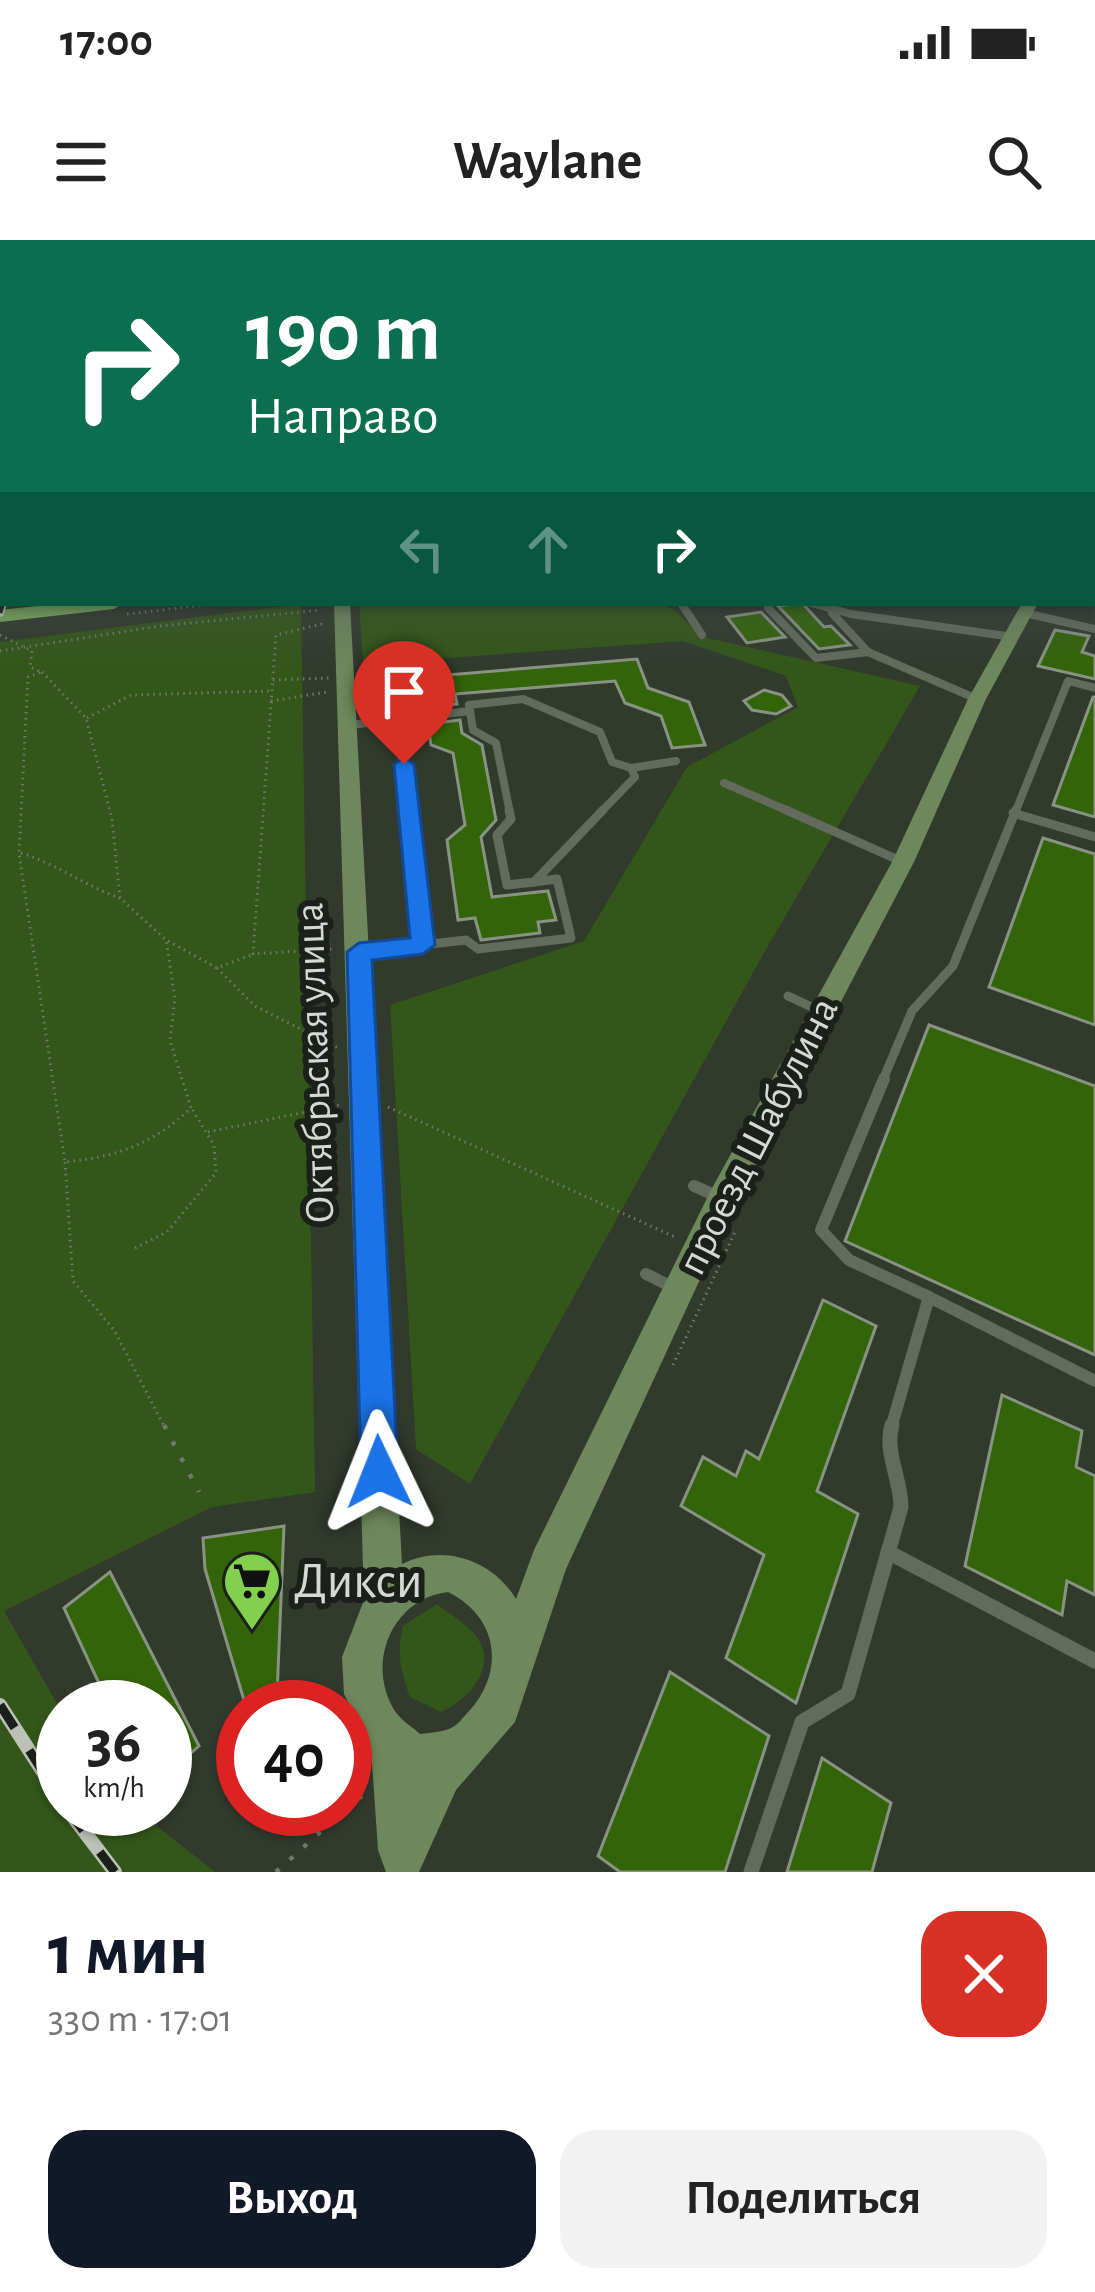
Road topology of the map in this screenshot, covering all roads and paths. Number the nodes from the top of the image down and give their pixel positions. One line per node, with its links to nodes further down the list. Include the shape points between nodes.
1 (683, 606): 10 (lane)
2 (824, 606): 8 (lane, via 870,617)
3 (43, 607): 5 (main road)
4 (768, 608): 14 (lane, via 816,658)
5 (0, 611)
6 (334, 612): 12 (path, via 218,616); 18 (path, via 276,635); 27 (street, Октябрьская улица)
7 (832, 613): 14 (lane)
8 (1023, 618): 9 (lane); 22 (street, проезд Шабулина)
9 (1095, 629)
10 (702, 634)
11 (0, 635): 12 (path)
12 (21, 647): 13 (path); 15 (path)
13 (0, 651)
14 (868, 652): 22 (lane)
15 (42, 672): 25 (path); 33 (path, via 28,676)
16 (392, 674): 26 (lane)
17 (330, 678): 18 (path)
18 (273, 680): 21 (path)
19 (1095, 688): 31 (lane, via 1068,681)
20 (331, 691): 23 (path)
21 (272, 692): 23 (path); 25 (path, via 131,695)
22 (977, 699): 34 (street, проезд Шабулина)
23 (271, 701): 40 (path)
24 (470, 711): 26 (lane); 29 (lane, via 469,705 523,699 600,732 613,766); 35 (lane, via 473,730 496,743 511,820 497,835 507,885)
25 (86, 718): 36 (path, via 112,820)
26 (399, 719): 27 (lane); 38 (lane)
27 (350, 725): 39 (street, Октябрьская улица)
28 (676, 761): 29 (lane)
29 (631, 769): 35 (lane, via 635,782)
30 (724, 783): 34 (lane)
31 (1013, 813): 32 (lane); 55 (lane, via 953,966 912,1011 821,1230 849,1260)
32 (1095, 837)
33 (19, 853): 36 (path); 48 (path)
34 (903, 862): 43 (street, проезд Шабулина)
35 (534, 882): 38 (lane, via 557,879 572,938 478,949 466,940)
36 (120, 898): 37 (path)
37 (166, 940): 41 (path); 46 (path, via 176,998 170,1041)
38 (423, 945): 39 (lane)
39 (359, 950): 40 (path); 44 (street, Октябрьская улица)
40 (253, 954): 41 (path)
41 (217, 968): 44 (path, via 255,1006 327,1047)
42 (788, 996): 43 (lane)
43 (820, 1011): 50 (street, проезд Шабулина)
44 (363, 1052): 45 (street, Октябрьская улица)
45 (365, 1099): 47 (path); 52 (path); 59 (street, Октябрьская улица)
46 (191, 1108): 47 (path); 48 (path, via 158,1141 117,1158)
47 (206, 1132): 51 (path, via 216,1172 167,1232)
48 (65, 1162): 58 (path, via 74,1281 114,1330)
49 (694, 1186): 50 (lane)
50 (730, 1211): 52 (street, проезд Шабулина); 56 (path)
51 (135, 1248)
52 (700, 1249): 54 (street, проезд Шабулина)
53 (646, 1274): 54 (lane)
54 (679, 1291): 61 (street, проезд Шабулина)
55 (929, 1297): 57 (lane); 60 (lane, via 887,1441 901,1489)
56 (672, 1366)
57 (1095, 1381)
58 (199, 1492)
59 (381, 1519): 62 (street, via 403,1556); 64 (street, Октябрьская улица)
60 (888, 1552): 65 (lane); 70 (lane, via 848,1694 802,1722)
61 (548, 1564): 63 (street, via 538,1584); 66 (street, проезд Шабулина)
62 (426, 1574): 63 (street, via 472,1580); 64 (street)
63 (491, 1596): 66 (street, via 509,1634)
64 (384, 1601): 67 (street, via 360,1655 361,1686)
65 (1095, 1661)
66 (511, 1679): 68 (street, проезд Шабулина, via 483,1731)
67 (392, 1745): 68 (street, via 414,1757); 69 (street)
68 (460, 1748): 69 (street, проезд Шабулина)
69 (402, 1864)
70 (751, 1872)

